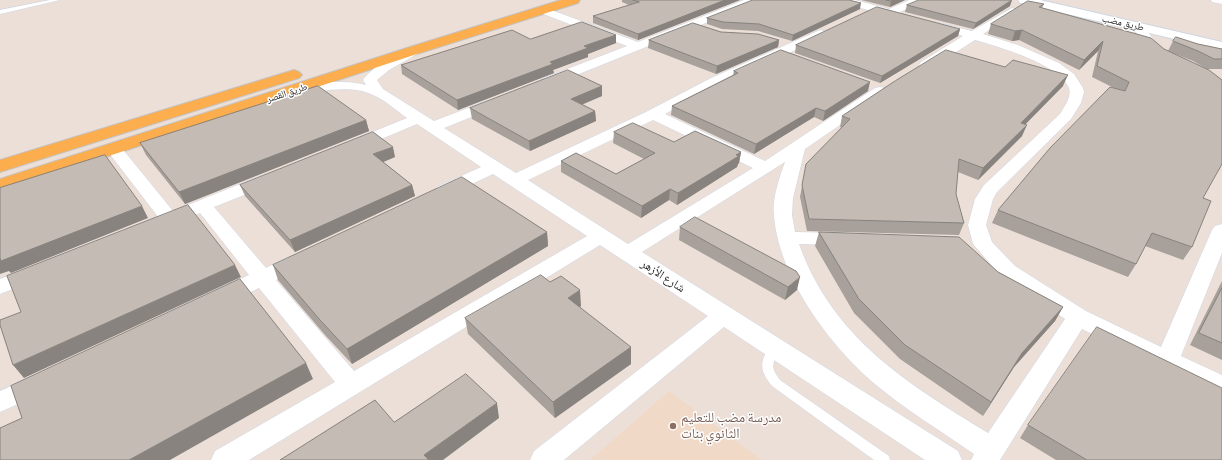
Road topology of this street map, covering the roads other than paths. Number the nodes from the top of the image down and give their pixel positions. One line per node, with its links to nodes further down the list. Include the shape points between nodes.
1 (57, 0): 12 (lane)
2 (574, 0): 10 (main road, طريق القصر)
3 (754, 0): 17 (street)
4 (843, 0): 11 (street)
5 (918, 0): 13 (street)
6 (1056, 0): 23 (main road, طريق مضب)
7 (1216, 0): 9 (street)
8 (1026, 1): 18 (main road, طريق مضب); 21 (street)
9 (1222, 1)
10 (539, 5): 25 (street); 27 (main road, طريق القصر); 44 (main road, طريق القصر)
11 (874, 9): 13 (street); 15 (street)
12 (0, 12)
13 (890, 13): 14 (street)
14 (906, 17)
15 (855, 18)
16 (920, 21): 21 (street)
17 (692, 25): 19 (street); 25 (street)
18 (1138, 26): 22 (main road, طريق مضب); 30 (street, via 1152,46)
19 (707, 30)
20 (830, 30): 28 (street)
21 (973, 35): 31 (street); 64 (street, via 1025,52 1058,68 1072,79 1077,89 1066,116 990,189 984,199 975,244 1008,271)
22 (1177, 36): 26 (main road, طريق مضب); 29 (street, via 1176,40 1185,45)
23 (1222, 38)
24 (772, 41): 28 (street)
25 (638, 46): 34 (street)
26 (1222, 46)
27 (415, 50): 36 (main road, طريق القصر); 37 (street, via 382,68 373,76 370,80)
28 (794, 53): 39 (street, via 780,53 716,81)
29 (1222, 54)
30 (1175, 60)
31 (914, 72)
32 (893, 83): 35 (street)
33 (867, 85): 35 (street)
34 (535, 87)
35 (881, 90): 41 (street)
36 (291, 92): 37 (street, شارع الأزهر, via 342,86); 42 (main road, طريق القصر)
37 (378, 92): 40 (street, شارع الأزهر)
38 (506, 98): 40 (street)
39 (653, 114): 46 (street); 48 (street)
40 (426, 123): 43 (street); 45 (street, شارع الأزهر)
41 (798, 147): 46 (street); 54 (street, via 785,189 783,215)
42 (114, 149): 49 (main road, طريق القصر); 51 (street, via 163,221)
43 (340, 150)
44 (0, 166)
45 (494, 167): 48 (street, شارع الأزهر); 50 (street)
46 (765, 167): 56 (street)
47 (282, 173): 51 (street)
48 (515, 180): 53 (street, شارع الأزهر)
49 (0, 186)
50 (424, 200)
51 (203, 205): 60 (street)
52 (1222, 230): 58 (street)
53 (601, 236): 56 (street, شارع الأزهر); 68 (street)
54 (788, 238): 55 (street); 71 (street, via 798,268 812,295 856,351 882,376)
55 (858, 240)
56 (627, 253): 63 (street, شارع الأزهر)
57 (312, 254): 60 (street)
58 (1216, 258): 66 (street)
59 (46, 268): 61 (street)
60 (262, 277): 62 (street); 68 (street)
61 (0, 287)
62 (205, 304)
63 (723, 316): 65 (street, شارع الأزهر); 73 (street)
64 (1078, 317): 66 (street); 71 (street)
65 (775, 349): 74 (lane, via 766,364 769,374 776,383); 75 (street, شارع الأزهر)
66 (1167, 360): 69 (street)
67 (56, 376): 70 (street)
68 (351, 385): 72 (street)
69 (1222, 386)
70 (4, 397)
71 (988, 455)
72 (225, 460)
73 (544, 460)
74 (884, 460)
75 (948, 460)

